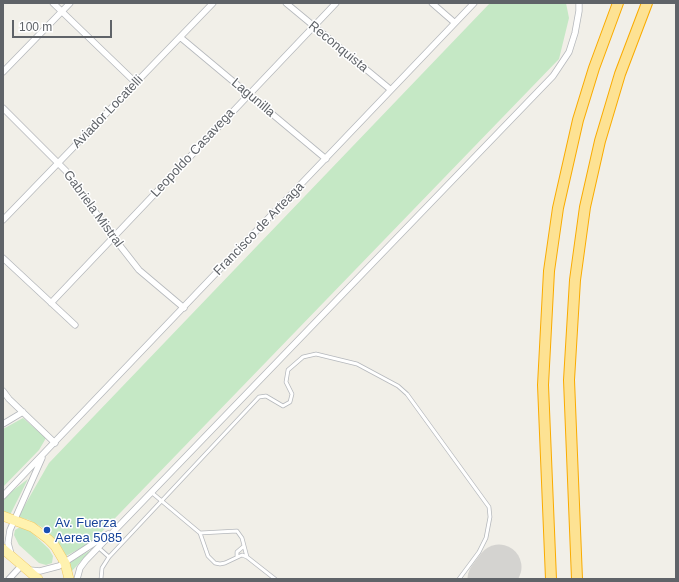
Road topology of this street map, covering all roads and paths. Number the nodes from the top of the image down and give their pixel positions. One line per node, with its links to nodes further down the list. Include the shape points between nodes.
1 (53, 3): 11 (street)
2 (70, 3): 11 (street)
3 (213, 3): 14 (street, Aviador Locatelli)
4 (286, 3): 13 (street, Reconquista)
5 (336, 3): 13 (street, Leopoldo Casavega)
6 (432, 3): 12 (street)
7 (474, 3): 12 (street, Francisco de Arteaga)
8 (579, 3): 33 (street, via 580,10 571,46 562,65 553,76)
9 (618, 3): 56 (highway, via 578,120 561,192 549,271 543,386)
10 (647, 3): 57 (highway, via 620,74 600,141 585,207 575,280 569,380)
11 (62, 12): 15 (street); 16 (street)
12 (455, 23): 17 (street, Francisco de Arteaga)
13 (314, 27): 17 (street, Reconquista); 18 (street, Leopoldo Casavega)
14 (180, 37): 16 (street, Aviador Locatelli); 18 (street, Lagunilla)
15 (3, 72)
16 (136, 83): 21 (street, Aviador Locatelli)
17 (391, 90): 20 (street, Francisco de Arteaga)
18 (248, 94): 20 (street, Lagunilla); 23 (street, Leopoldo Casavega)
19 (3, 108): 21 (street, Gabriela Mistral)
20 (326, 159): 26 (street, Francisco de Arteaga)
21 (58, 163): 22 (street, Aviador Locatelli); 23 (street, Gabriela Mistral)
22 (3, 220)
23 (114, 238): 25 (street, Leopoldo Casavega); 26 (street, Gabriela Mistral, via 149,280)
24 (3, 258): 25 (street)
25 (51, 303): 27 (street)
26 (184, 308): 31 (street, Francisco de Arteaga)
27 (75, 325)
28 (3, 391): 29 (street)
29 (23, 412): 30 (street); 31 (street)
30 (3, 424)
31 (55, 442): 32 (street, Francisco de Arteaga)
32 (44, 454): 34 (street, Francisco de Arteaga); 37 (street, Francisco de Arteaga)
33 (151, 492): 35 (lane); 38 (street)
34 (3, 496)
35 (162, 500): 39 (lane); 45 (lane); 55 (lane, via 259,397 266,396 282,406 290,402 292,394 286,376 304,357 311,355 345,360 371,370 407,394 489,507 486,538)
36 (3, 516): 37 (main road)
37 (14, 519): 43 (street, Francisco de Arteaga, via 8,539); 47 (main road, via 32,527 48,539)
38 (116, 528): 41 (street); 47 (street)
39 (200, 533): 40 (lane, via 238,531); 44 (lane, via 208,556 216,563 225,563)
40 (244, 546): 44 (lane, via 237,552); 46 (lane)
41 (98, 547): 45 (lane); 52 (street, via 80,568)
42 (3, 549): 43 (main road)
43 (12, 556): 48 (main road)
44 (237, 556): 46 (lane)
45 (109, 557): 53 (lane, via 102,568)
46 (247, 557): 54 (lane)
47 (65, 563): 48 (street, via 40,571 30,570); 51 (main road)
48 (22, 565): 49 (street); 50 (main road)
49 (9, 579)
50 (38, 579)
51 (69, 579)
52 (77, 579)
53 (101, 579)
54 (275, 579)
55 (459, 579)
56 (551, 579)
57 (577, 579)

